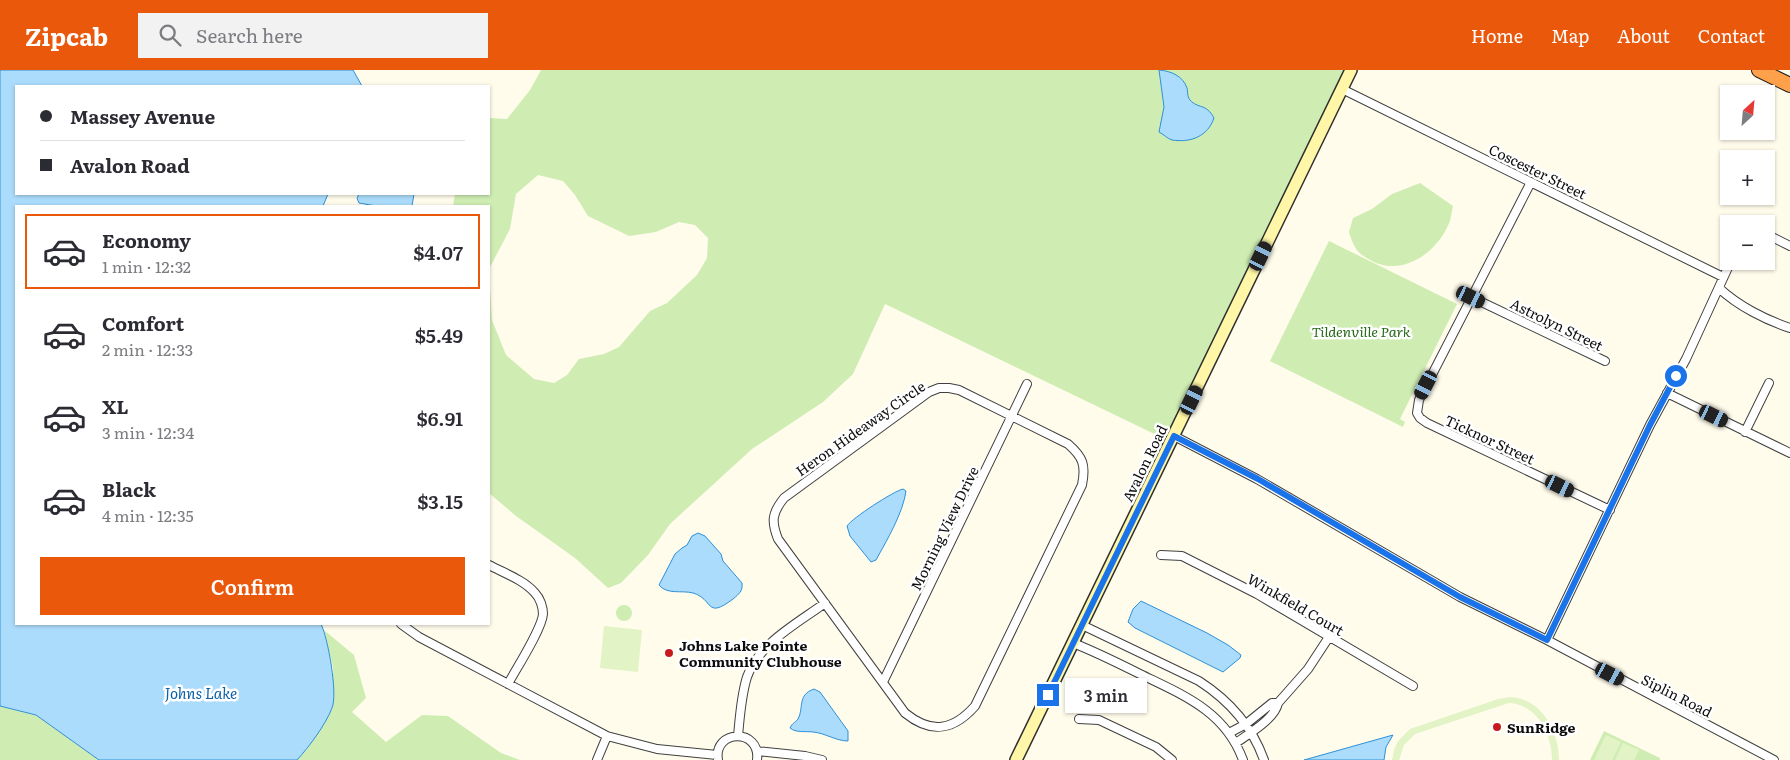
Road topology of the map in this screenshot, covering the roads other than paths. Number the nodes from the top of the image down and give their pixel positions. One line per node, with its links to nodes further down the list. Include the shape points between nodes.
1 (1351, 70): 4 (main road, Avalon Road)
2 (1758, 70): 3 (highway)
3 (1790, 85)
4 (1342, 89): 5 (street, Coscester Street); 19 (main road, Avalon Road)
5 (1531, 182): 9 (street, Coscester Street); 11 (street)
6 (1775, 238): 7 (street)
7 (1790, 246)
8 (1726, 270): 9 (street)
9 (1723, 277): 10 (street)
10 (1720, 288): 12 (street, via 1737,302); 16 (street)
11 (1471, 297): 13 (street, Astrolyn Street); 21 (street, Ticknor Street, via 1419,400 1417,413 1420,418)
12 (1790, 328)
13 (1605, 361)
14 (1769, 383): 18 (street)
15 (1027, 384): 17 (street, Morning View Drive)
16 (1667, 393): 18 (street); 21 (street)
17 (1012, 416): 24 (street, Heron Hideaway Circle, via 959,390 939,388 928,392 784,498 774,515 778,539); 30 (street, Morning View Drive); 30 (street, Heron Hideaway Circle, via 1068,444 1078,452 1084,473 1082,485 975,706 956,724 930,727 905,713)
18 (1745, 432): 20 (street)
19 (1174, 436): 26 (main road, Avalon Road); 28 (street, Siplin Road, via 1258,479 1460,597)
20 (1790, 453)
21 (1610, 510): 28 (street)
22 (1161, 555): 27 (street, Winkfield Court, via 1182,556)
23 (490, 566): 31 (street, via 536,593 543,614 540,626)
24 (825, 603): 30 (street, Heron Hideaway Circle); 39 (street, via 775,640 754,662 743,690)
25 (402, 625): 31 (street)
26 (1082, 625): 29 (main road, Avalon Road); 35 (street, via 1199,681 1223,698)
27 (1329, 637): 32 (street, Winkfield Court); 33 (street, via 1308,669)
28 (1547, 640): 50 (street, Siplin Road)
29 (1073, 643): 37 (street, via 1192,700 1212,714); 46 (main road, Avalon Road)
30 (883, 682)
31 (508, 684): 38 (street)
32 (1413, 686)
33 (1278, 703): 35 (street, via 1272,703); 36 (street, via 1268,719)
34 (1079, 720): 47 (street, via 1099,720 1156,747)
35 (1246, 724): 36 (street); 37 (street)
36 (1251, 732): 40 (street); 49 (street)
37 (1229, 733): 40 (street)
38 (607, 736): 42 (street); 43 (street)
39 (738, 736): 41 (street, via 748,738); 42 (street, via 724,741)
40 (1236, 743): 48 (street)
41 (757, 751): 44 (street); 45 (street)
42 (718, 757)
43 (597, 760)
44 (757, 760)
45 (822, 760)
46 (1016, 760)
47 (1172, 760)
48 (1244, 760)
49 (1264, 760)
50 (1774, 760)

